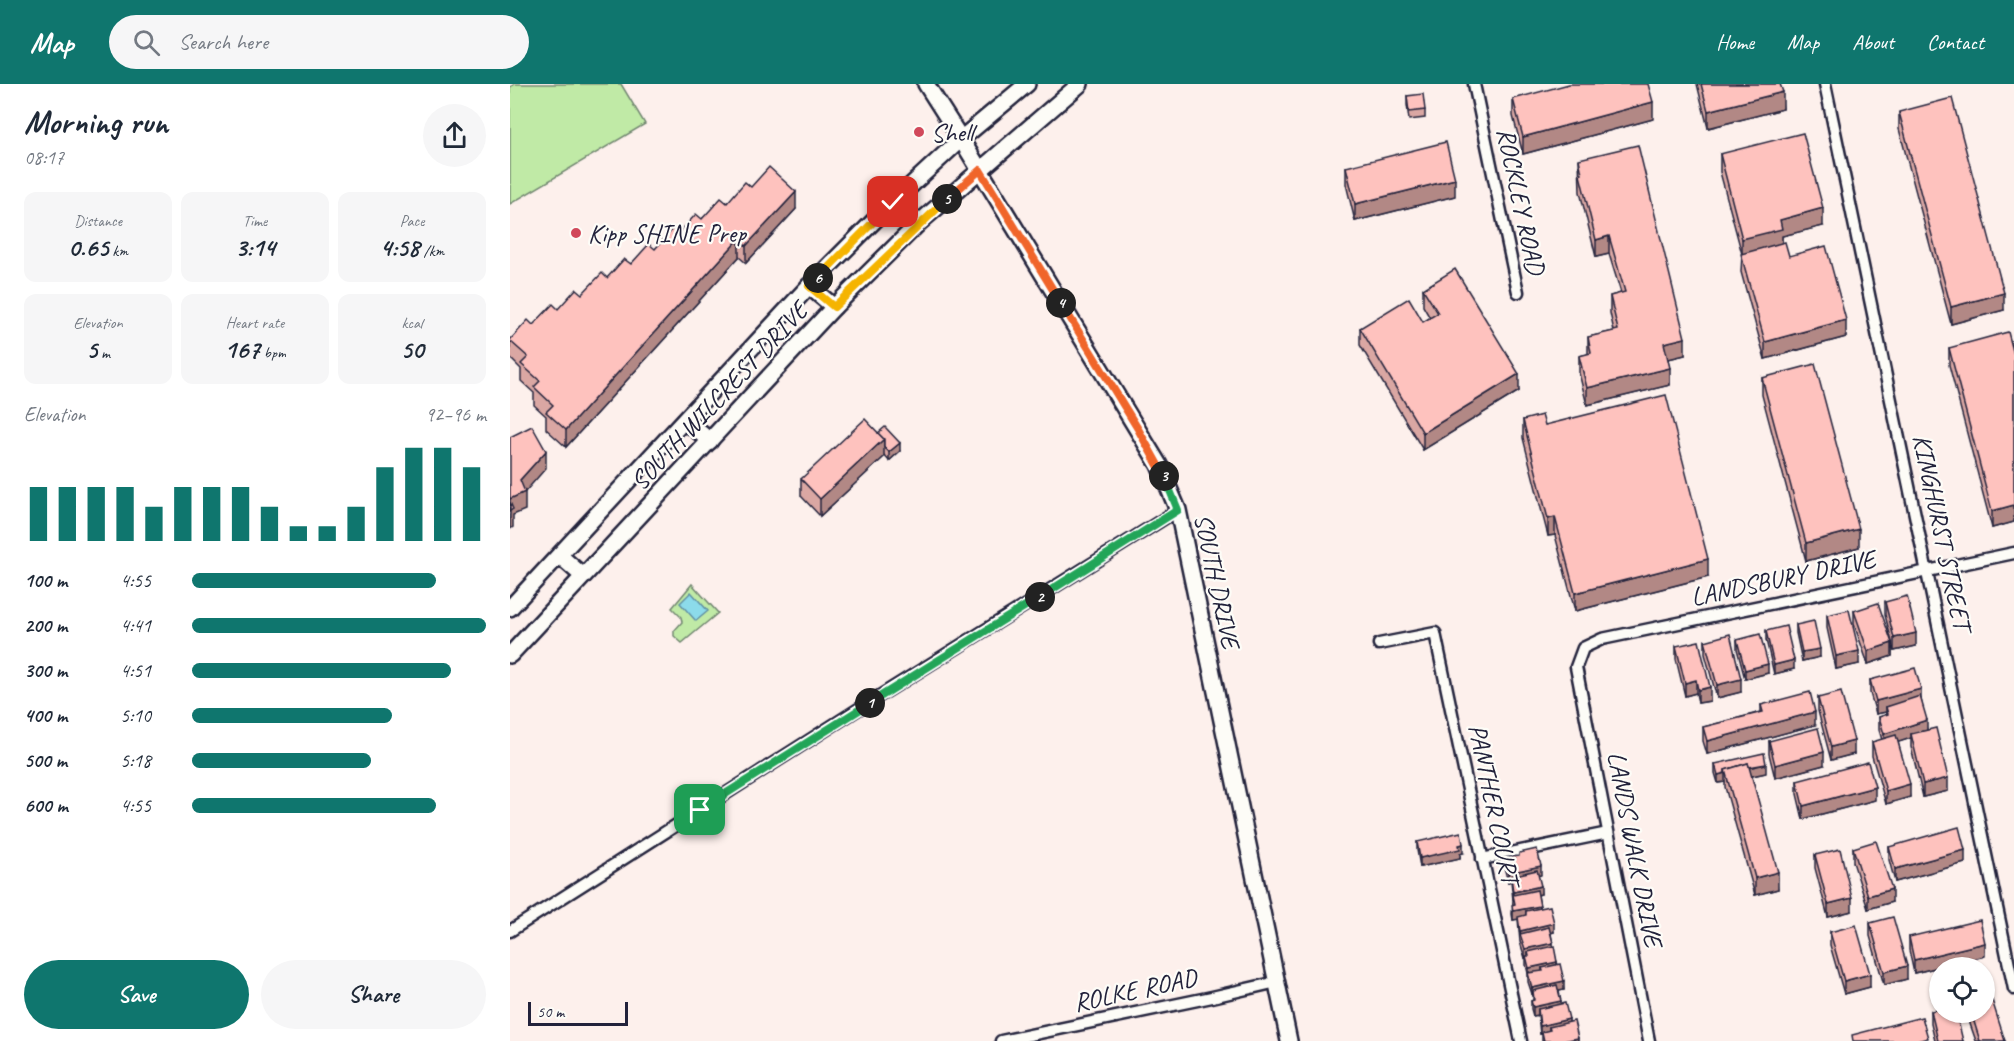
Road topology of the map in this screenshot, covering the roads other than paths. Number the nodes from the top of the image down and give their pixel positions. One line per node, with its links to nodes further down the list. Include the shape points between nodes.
1 (926, 84): 6 (main road, SOUTH DRIVE)
2 (1027, 84): 6 (main road, SOUTH WILCREST DRIVE)
3 (1080, 84): 7 (main road, SOUTH WILCREST DRIVE)
4 (1474, 84): 9 (street, ROCKLEY ROAD)
5 (1825, 84): 16 (street, KINGHURST STREET)
6 (961, 139): 7 (main road, SOUTH DRIVE); 8 (main road, SOUTH WILCREST DRIVE)
7 (980, 170): 10 (main road, SOUTH WILCREST DRIVE, via 920,222); 13 (main road, SOUTH DRIVE, via 1159,465)
8 (809, 286): 10 (main road); 11 (main road, SOUTH WILCREST DRIVE)
9 (1518, 292)
10 (834, 307): 12 (main road, SOUTH WILCREST DRIVE)
11 (685, 420): 12 (main road); 15 (main road, SOUTH WILCREST DRIVE)
12 (710, 441): 17 (main road, SOUTH WILCREST DRIVE)
13 (1178, 510): 24 (street); 25 (main road, SOUTH DRIVE)
14 (2014, 553): 16 (street, LANDSBURY DRIVE)
15 (560, 555): 17 (main road); 18 (main road, SOUTH WILCREST DRIVE)
16 (1928, 571): 21 (street, LANDSBURY DRIVE, via 1602,639 1583,648); 26 (street, KINGHURST STREET)
17 (583, 576): 20 (main road, SOUTH WILCREST DRIVE)
18 (510, 608)
19 (1379, 644): 23 (street, PANTHER COURT, via 1435,633)
20 (510, 655)
21 (1576, 666): 22 (street, LANDS WALK DRIVE)
22 (1608, 832): 23 (street); 30 (street, LANDS WALK DRIVE)
23 (1482, 858): 29 (street, PANTHER COURT)
24 (510, 931)
25 (1277, 982): 27 (street, ROLKE ROAD); 28 (main road, SOUTH DRIVE)
26 (2014, 988)
27 (1001, 1041)
28 (1289, 1041)
29 (1521, 1041)
30 (1649, 1041)

